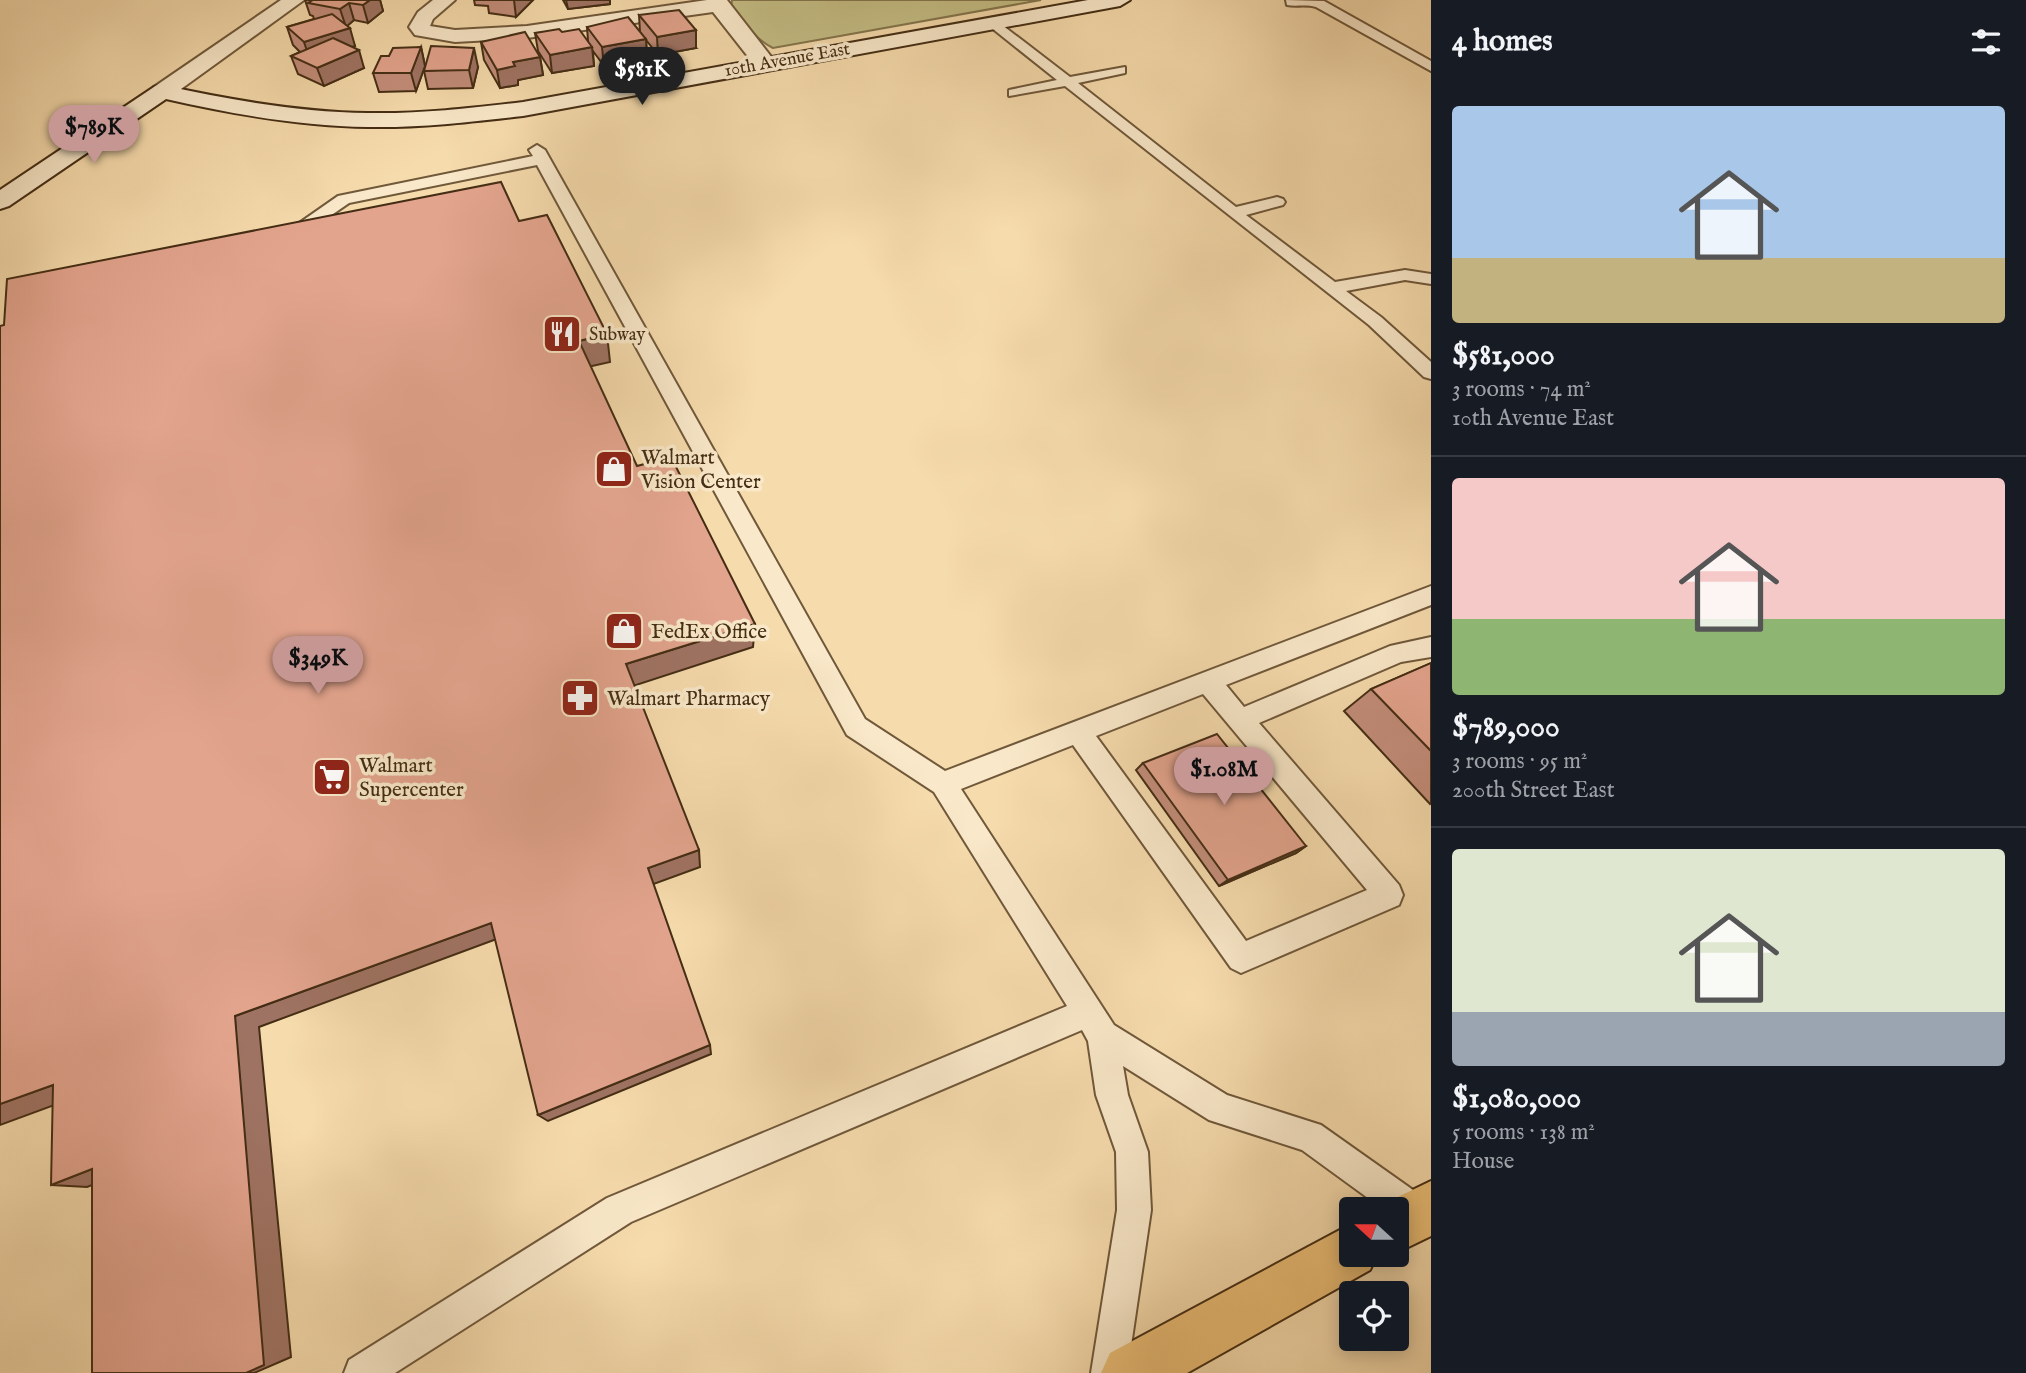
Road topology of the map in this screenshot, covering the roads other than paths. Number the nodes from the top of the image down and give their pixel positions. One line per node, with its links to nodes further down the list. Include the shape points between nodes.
1 (294, 0): 11 (street)
2 (445, 0): 5 (street, via 425,16 419,27 422,30 455,36 527,32)
3 (1120, 0): 6 (street, 10th Avenue East)
4 (1291, 2): 8 (lane, via 1320,4)
5 (718, 3): 7 (street)
6 (993, 22): 7 (street, 10th Avenue East); 10 (lane)
7 (765, 63): 11 (street, 10th Avenue East, via 523,109 416,119 306,117)
8 (1431, 68)
9 (1121, 70): 10 (lane)
10 (1066, 82): 12 (lane); 15 (lane)
11 (162, 92): 13 (street)
12 (1014, 93)
13 (0, 201)
14 (1277, 202): 15 (lane)
15 (1233, 213): 18 (lane)
16 (275, 235): 25 (lane, via 302,229 344,200 539,155 856,727)
17 (1431, 279): 18 (lane, via 1405,275)
18 (1331, 288): 19 (lane)
19 (1431, 373)
20 (1431, 595): 22 (lane)
21 (1431, 647): 23 (lane, via 1398,653)
22 (1208, 681): 23 (lane); 24 (lane)
23 (1240, 720): 24 (lane, via 1389,895 1241,958)
24 (1078, 732): 25 (lane)
25 (943, 784): 26 (lane)
26 (1095, 1024): 27 (lane, via 1220,1109 1310,1136); 29 (lane, via 619,1209); 30 (lane, via 1132,1152 1134,1210)
27 (1415, 1216)
28 (1339, 1258): 31 (main road)
29 (362, 1373)
30 (1109, 1373)
31 (1130, 1373)

